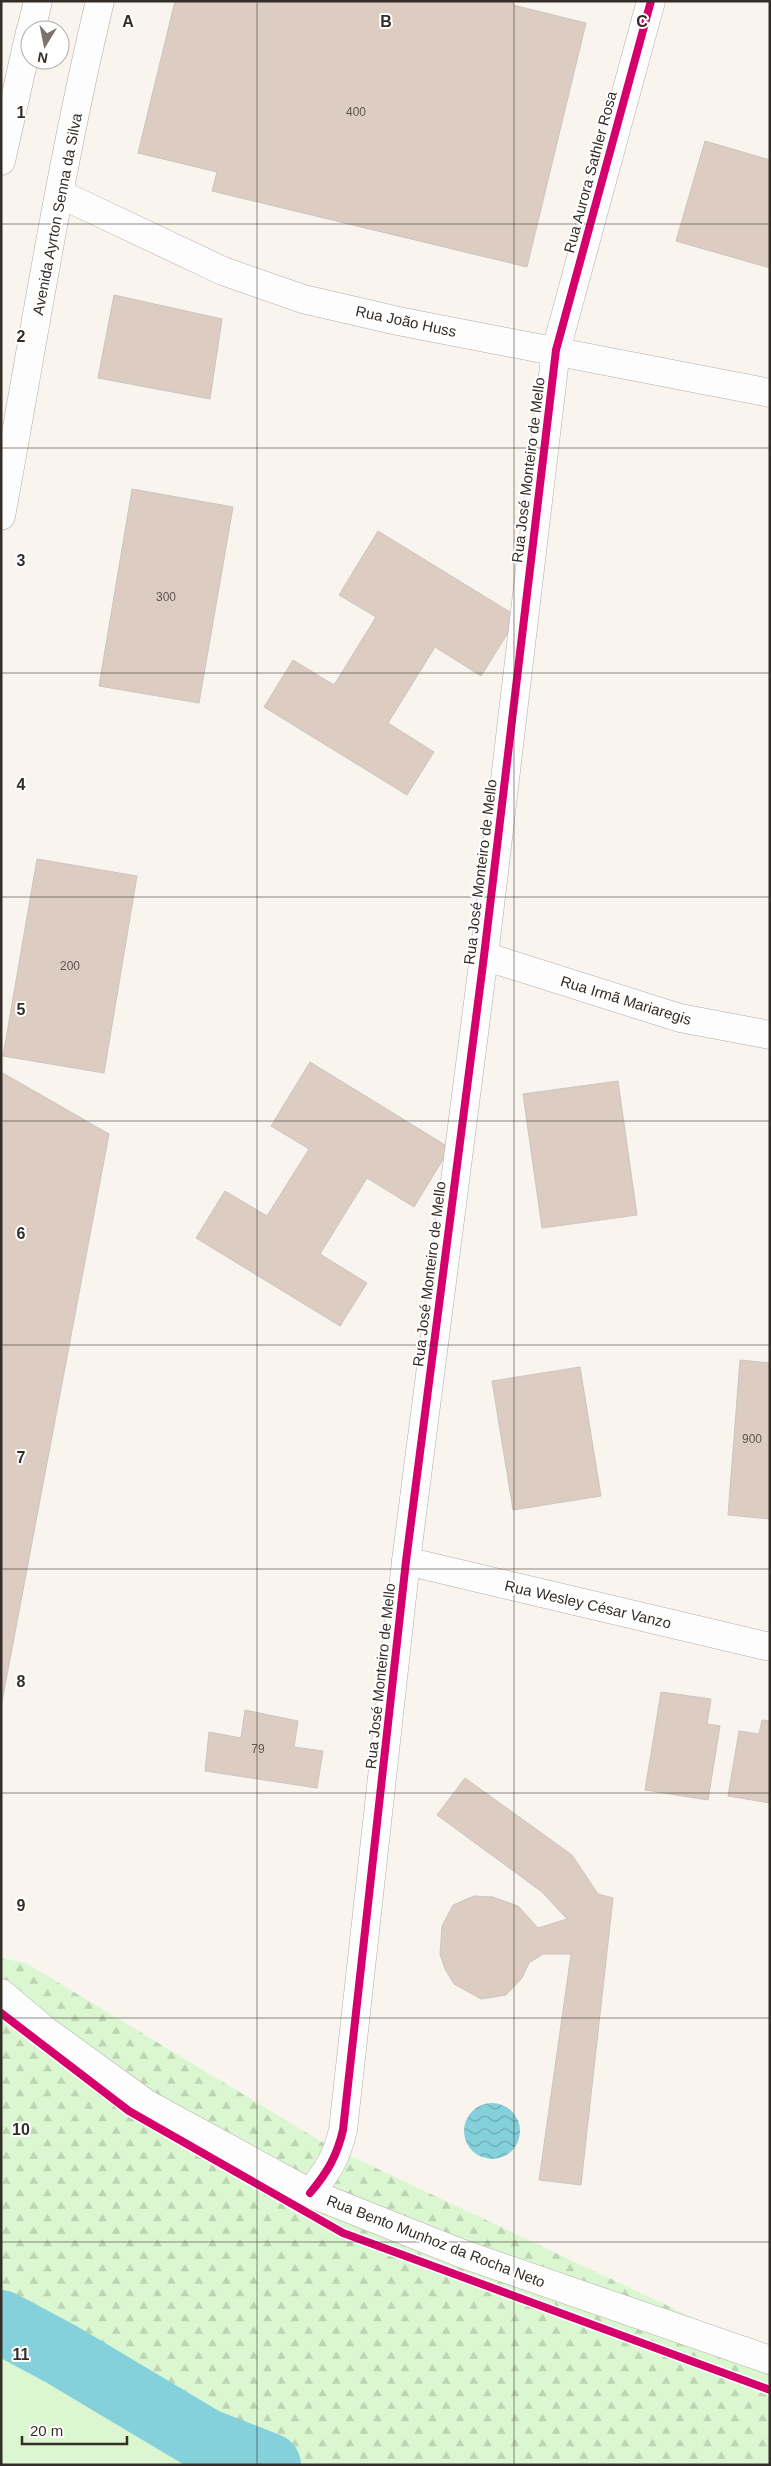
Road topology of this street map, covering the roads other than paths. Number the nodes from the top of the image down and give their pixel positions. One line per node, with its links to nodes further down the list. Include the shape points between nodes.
1 (38, 1): 4 (street)
2 (100, 1): 7 (street, Avenida Ayrton Senna da Silva)
3 (651, 1): 8 (street, Rua Aurora Sathler Rosa)
4 (33, 20)
5 (21, 70): 6 (street)
6 (1, 161)
7 (60, 194): 8 (street, Rua João Huss, via 223,271 303,299 398,321); 10 (street, Avenida Ayrton Senna da Silva)
8 (556, 350): 9 (street, Rua João Huss); 11 (street, Rua José Monteiro de Mello)
9 (770, 393)
10 (1, 516)
11 (484, 956): 12 (street, Rua Irmã Mariaregis, via 680,1018); 13 (street, Rua José Monteiro de Mello)
12 (770, 1035)
13 (406, 1561): 14 (street, Rua Wesley César Vanzo); 16 (street, Rua José Monteiro de Mello, via 343,2130 337,2154 325,2176)
14 (770, 1647)
15 (1, 1993): 16 (street, Rua Bento Munhoz da Rocha Neto, via 46,2031 147,2104)
16 (310, 2193): 17 (street, Rua Bento Munhoz da Rocha Neto, via 463,2254)
17 (770, 2360)

